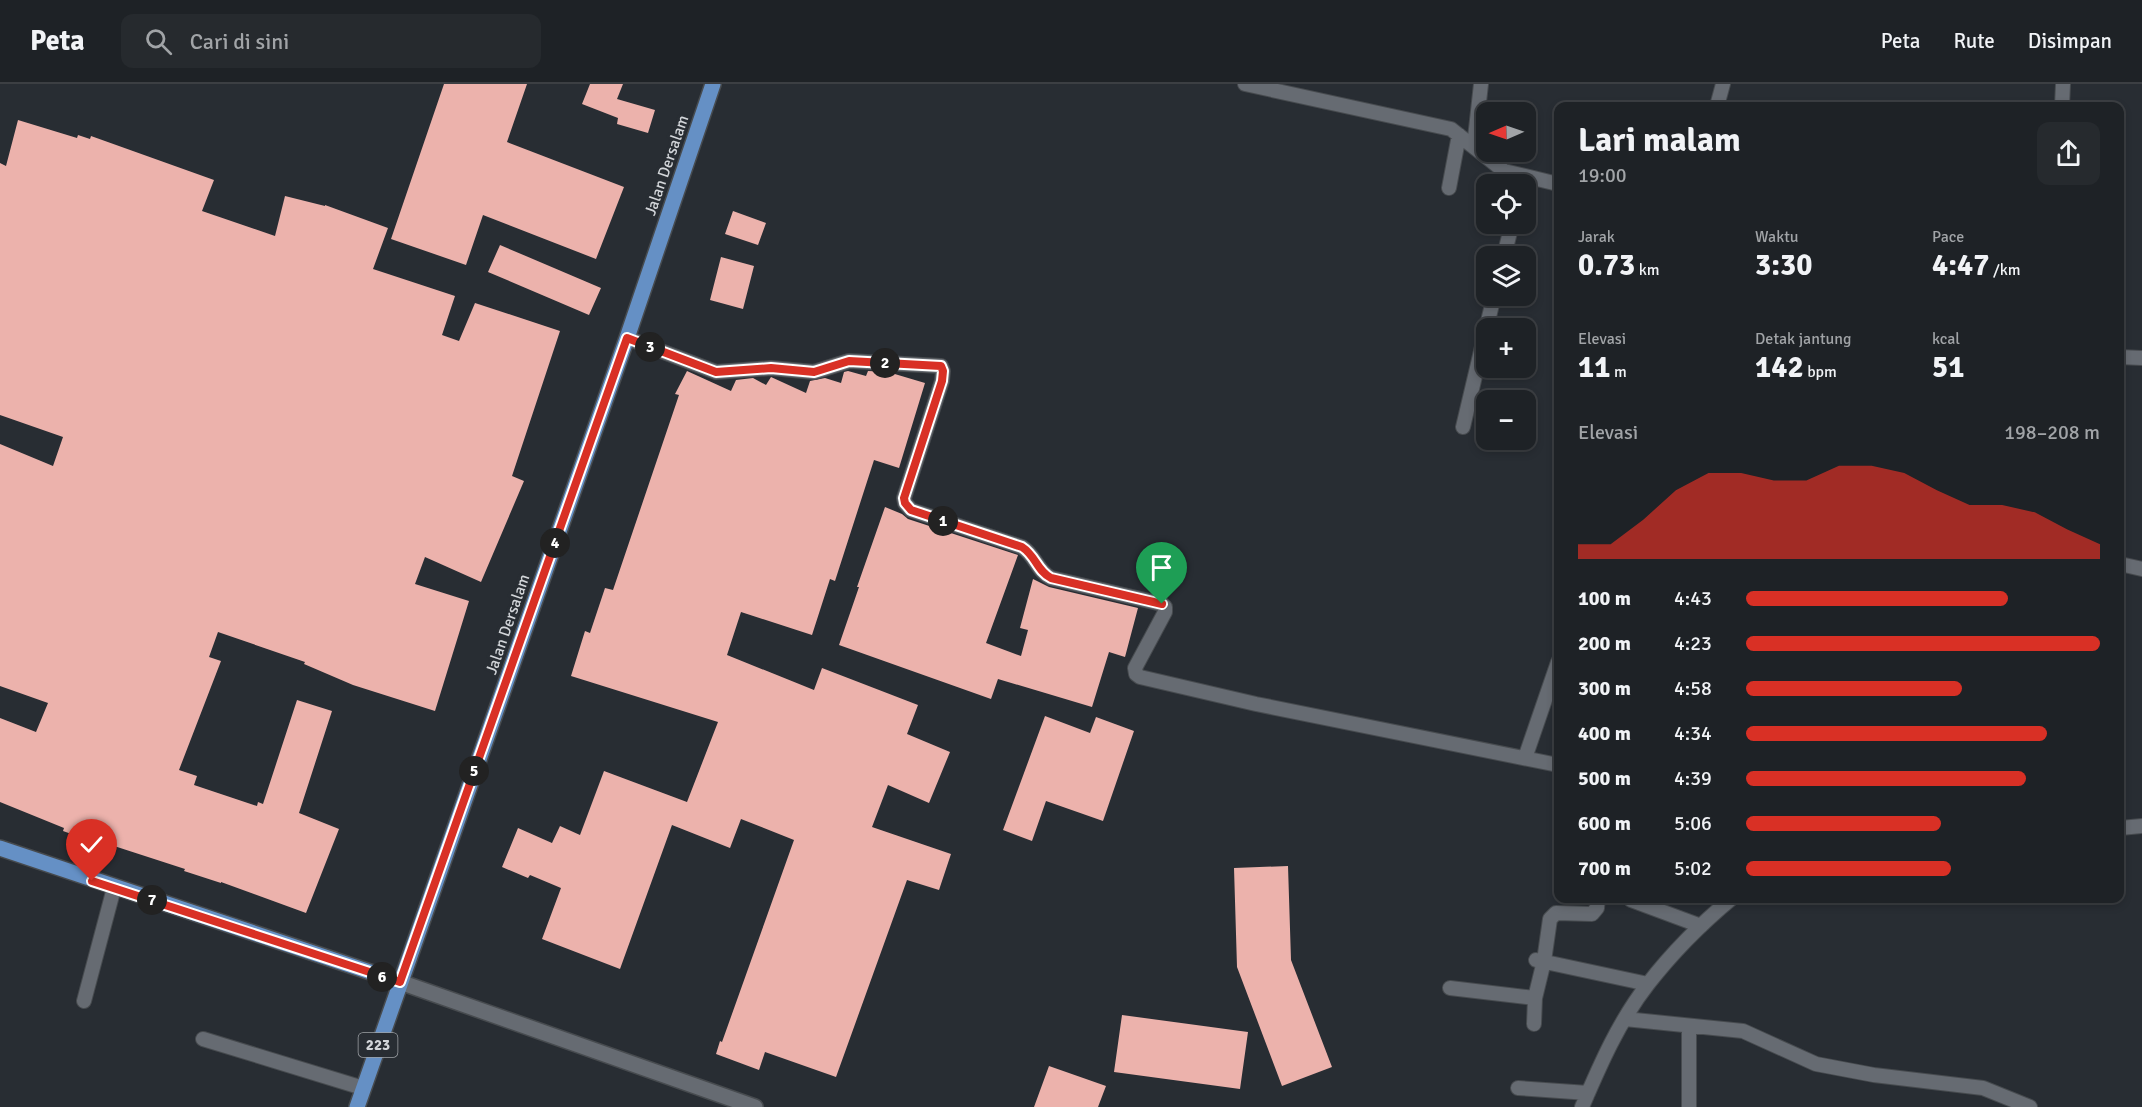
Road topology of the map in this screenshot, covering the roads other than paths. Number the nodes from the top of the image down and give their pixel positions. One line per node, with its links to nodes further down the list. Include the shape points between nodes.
1 (713, 84): 15 (main road, Jalan Dersalam)
2 (1245, 84): 8 (street, via 1451,129)
3 (1481, 84): 9 (street)
4 (1723, 84): 6 (street)
5 (2063, 84): 7 (street)
6 (1718, 102)
7 (2062, 102)
8 (1459, 135): 9 (street); 13 (street)
9 (1474, 147): 10 (street)
10 (1510, 174)
11 (1536, 182): 12 (street)
12 (1554, 184)
13 (1449, 188)
14 (1492, 306): 18 (street)
15 (627, 338): 22 (street, via 716,372 771,368 814,372 849,361 941,366 942,381 905,503 911,510 1022,547 1051,578 1162,604 1165,612 1136,674 1146,680 1256,704); 33 (main road, Jalan Dersalam)
16 (2124, 357): 17 (street)
17 (2142, 358)
18 (1463, 427)
19 (2124, 565): 20 (street)
20 (2142, 569)
21 (1554, 674): 22 (street)
22 (1525, 758): 23 (street)
23 (1554, 764)
24 (2142, 826): 25 (street)
25 (2124, 828)
26 (0, 848): 27 (main road)
27 (114, 888): 33 (main road); 37 (street)
28 (1598, 903): 32 (street, via 1592,914 1553,914)
29 (1639, 903): 31 (street)
30 (1726, 903): 31 (street)
31 (1701, 926): 34 (street)
32 (1540, 961): 34 (street); 36 (street)
33 (400, 982): 42 (main road, Jalan Dersalam / 223); 46 (main road)
34 (1648, 984): 38 (street)
35 (1450, 988): 36 (street)
36 (1535, 998): 39 (street)
37 (84, 1001)
38 (1625, 1019): 40 (street); 44 (street)
39 (1534, 1024)
40 (1689, 1026): 48 (street); 49 (street, via 1743,1031 1816,1065 1983,1088)
41 (202, 1039): 42 (street)
42 (363, 1088): 45 (main road, Jalan Dersalam / 223)
43 (1518, 1088): 44 (street)
44 (1588, 1093): 47 (street)
45 (357, 1107)
46 (755, 1107)
47 (1582, 1107)
48 (1689, 1107)
49 (2030, 1107)

